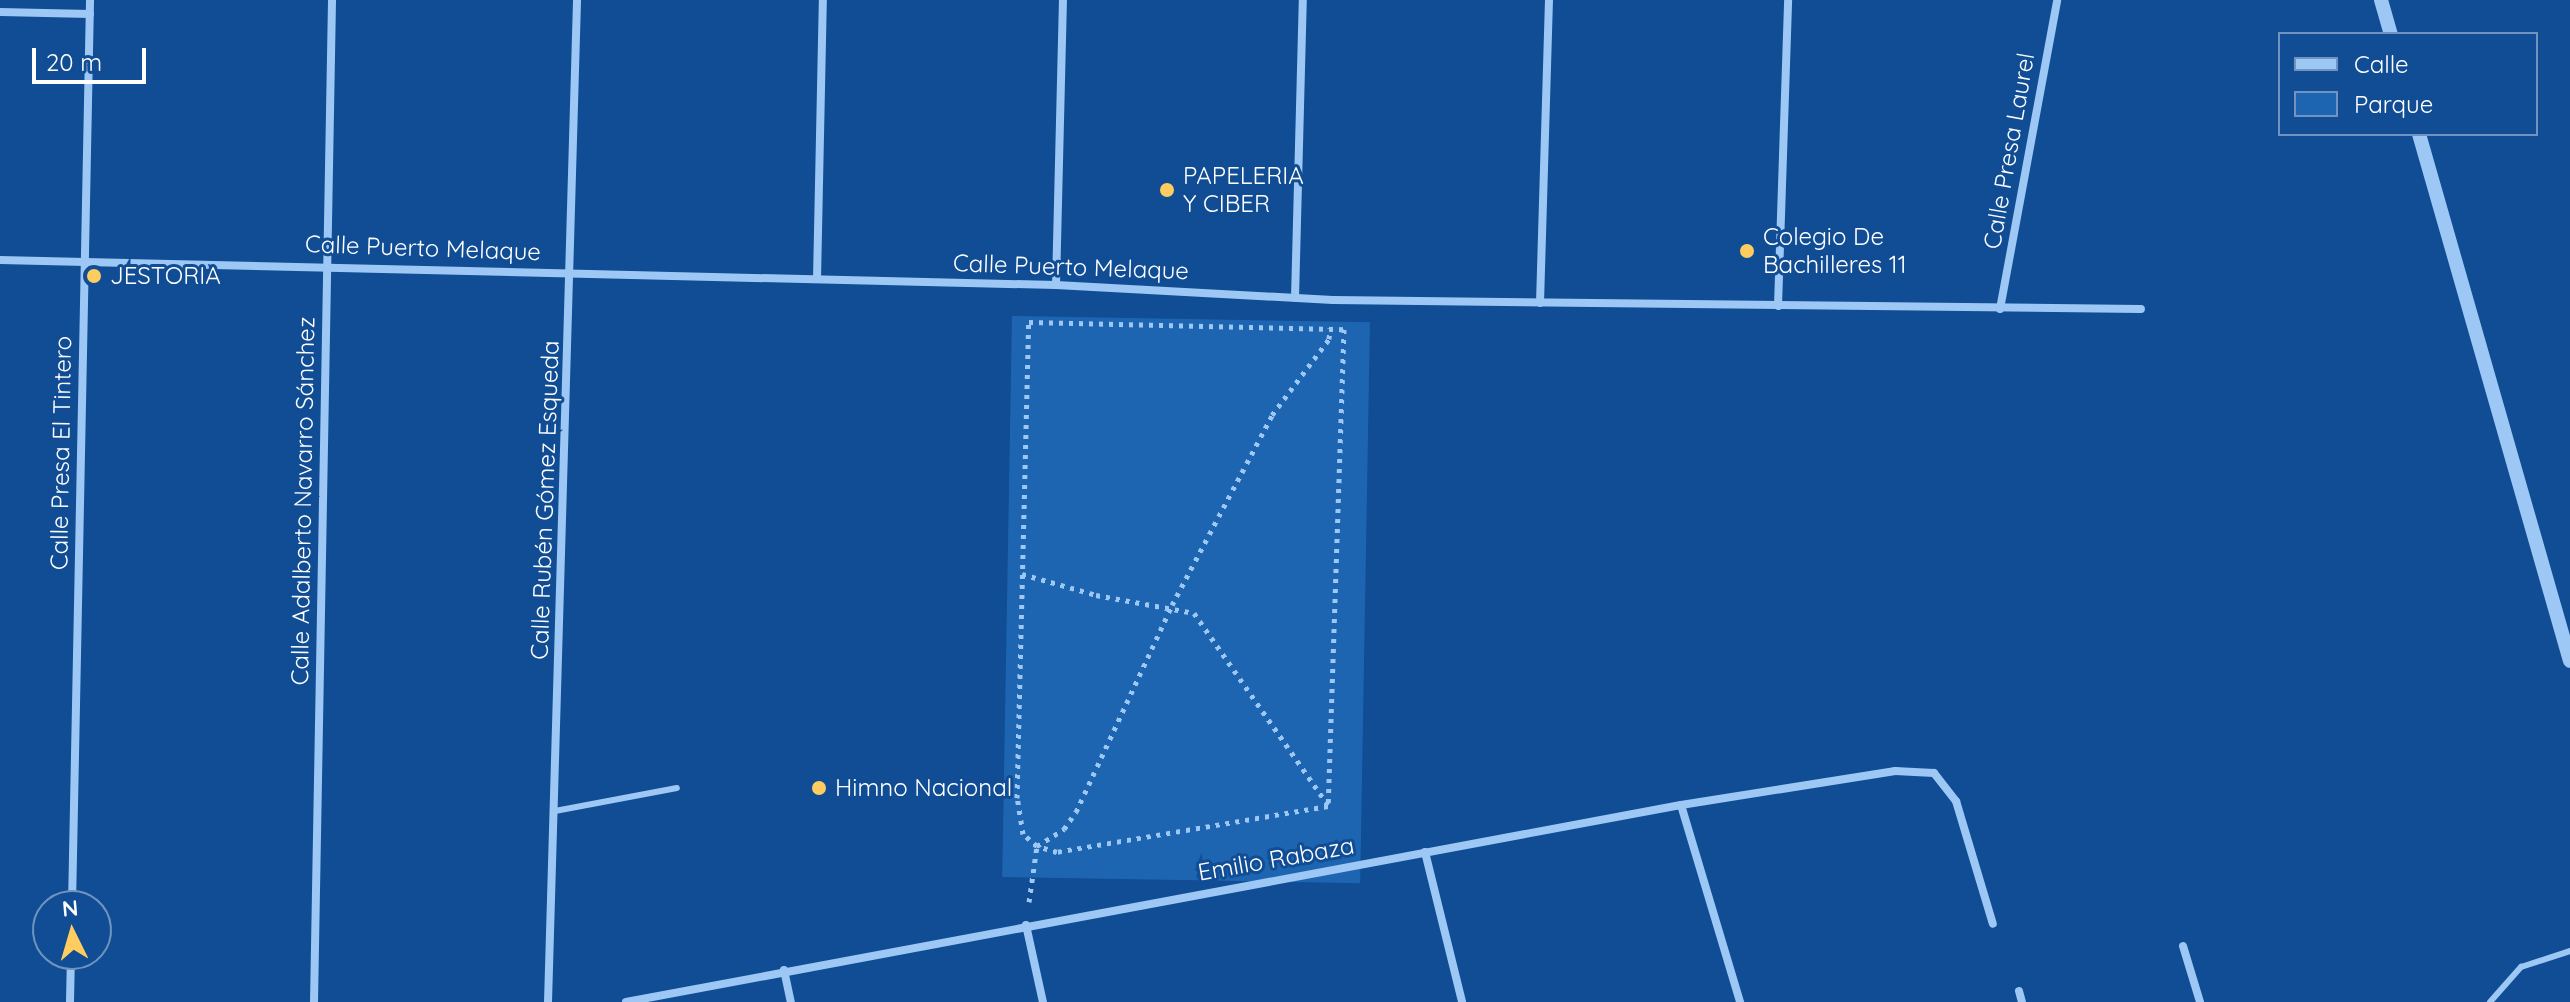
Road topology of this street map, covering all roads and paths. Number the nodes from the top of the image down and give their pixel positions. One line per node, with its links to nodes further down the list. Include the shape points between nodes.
1 (90, 0): 12 (street, Calle Presa El Tintero)
2 (332, 0): 17 (street, Calle Adalberto Navarro Sánchez)
3 (577, 0): 18 (street, Calle Rubén Gómez Esqueda)
4 (823, 0): 19 (street)
5 (1063, 0): 20 (street)
6 (1303, 0): 21 (street)
7 (1549, 0): 23 (street)
8 (1788, 0): 24 (street)
9 (2057, 0): 25 (street, Calle Presa Laurel)
10 (2381, 0): 13 (street)
11 (0, 12): 12 (street)
12 (90, 14): 16 (street, Calle Presa El Tintero)
13 (2390, 32)
14 (2420, 136): 30 (street)
15 (0, 260): 16 (street, Calle Puerto Melaque)
16 (85, 260): 17 (street, Calle Puerto Melaque); 37 (street, Calle Presa El Tintero)
17 (326, 266): 18 (street, Calle Puerto Melaque); 46 (street, Calle Adalberto Navarro Sánchez)
18 (572, 272): 19 (street, Calle Puerto Melaque); 34 (street, Calle Rubén Gómez Esqueda)
19 (817, 279): 20 (street, Calle Puerto Melaque)
20 (1056, 285): 21 (street, Calle Puerto Melaque)
21 (1295, 298): 22 (street, Calle Puerto Melaque)
22 (1333, 300): 23 (street, Calle Puerto Melaque); 27 (path)
23 (1540, 303): 24 (street, Calle Puerto Melaque)
24 (1778, 306): 25 (street, Calle Puerto Melaque)
25 (2000, 309): 26 (street, Calle Puerto Melaque)
26 (2141, 309)
27 (1330, 329): 28 (path, via 1029,322); 29 (path, via 1329,339 1272,415); 33 (path, via 1344,329)
28 (1022, 574): 29 (path, via 1096,595); 35 (path, via 1017,798 1023,834)
29 (1172, 605): 33 (path, via 1194,613); 35 (path, via 1076,812 1064,829)
30 (2570, 661)
31 (677, 788): 34 (lane)
32 (1681, 805): 36 (street, Emilio Rabaza); 38 (street, Emilio Rabaza, via 1895,771 1934,773 1956,801); 52 (street)
33 (1328, 806): 35 (path, via 1057,852)
34 (555, 811): 47 (street, Calle Rubén Gómez Esqueda)
35 (1037, 846): 39 (path)
36 (1425, 852): 39 (street, Emilio Rabaza); 51 (street)
37 (72, 890)
38 (1993, 924)
39 (1026, 925): 43 (street, Emilio Rabaza); 50 (street)
40 (2183, 946): 54 (street)
41 (2570, 951): 55 (lane, via 2521,967)
42 (71, 970): 45 (street)
43 (784, 970): 48 (street, Emilio Rabaza); 49 (street)
44 (2019, 991): 53 (street)
45 (70, 1002)
46 (314, 1002)
47 (548, 1002)
48 (626, 1002)
49 (791, 1002)
50 (1043, 1002)
51 (1462, 1002)
52 (1740, 1002)
53 (2022, 1002)
54 (2200, 1002)
55 (2490, 1002)

